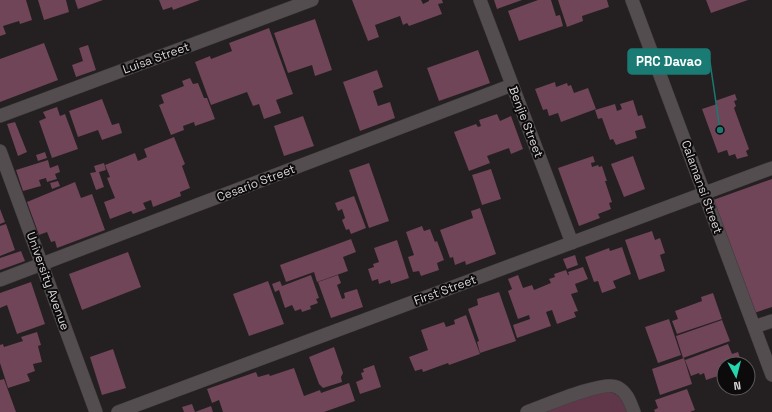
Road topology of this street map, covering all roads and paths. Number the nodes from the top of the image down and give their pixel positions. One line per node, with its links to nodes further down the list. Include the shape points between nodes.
1 (312, 0): 5 (street, Luisa Street)
2 (480, 0): 4 (street, Benjie Street)
3 (632, 0): 8 (street, Calamansi Street)
4 (512, 85): 9 (street, Benjie Street); 10 (street, Cesario Street)
5 (0, 116)
6 (0, 151): 10 (street, University Avenue)
7 (772, 168): 8 (street, First Street)
8 (705, 193): 9 (street, First Street); 13 (street, Calamansi Street)
9 (572, 243): 16 (street, First Street)
10 (42, 264): 11 (street, Cesario Street); 15 (street, University Avenue)
11 (0, 280)
12 (772, 320): 13 (street)
13 (754, 327): 14 (street, Calamansi Street)
14 (772, 374)
15 (96, 412)
16 (118, 412)
17 (527, 412): 18 (street, via 604,386 615,386 624,391)
18 (634, 412)

